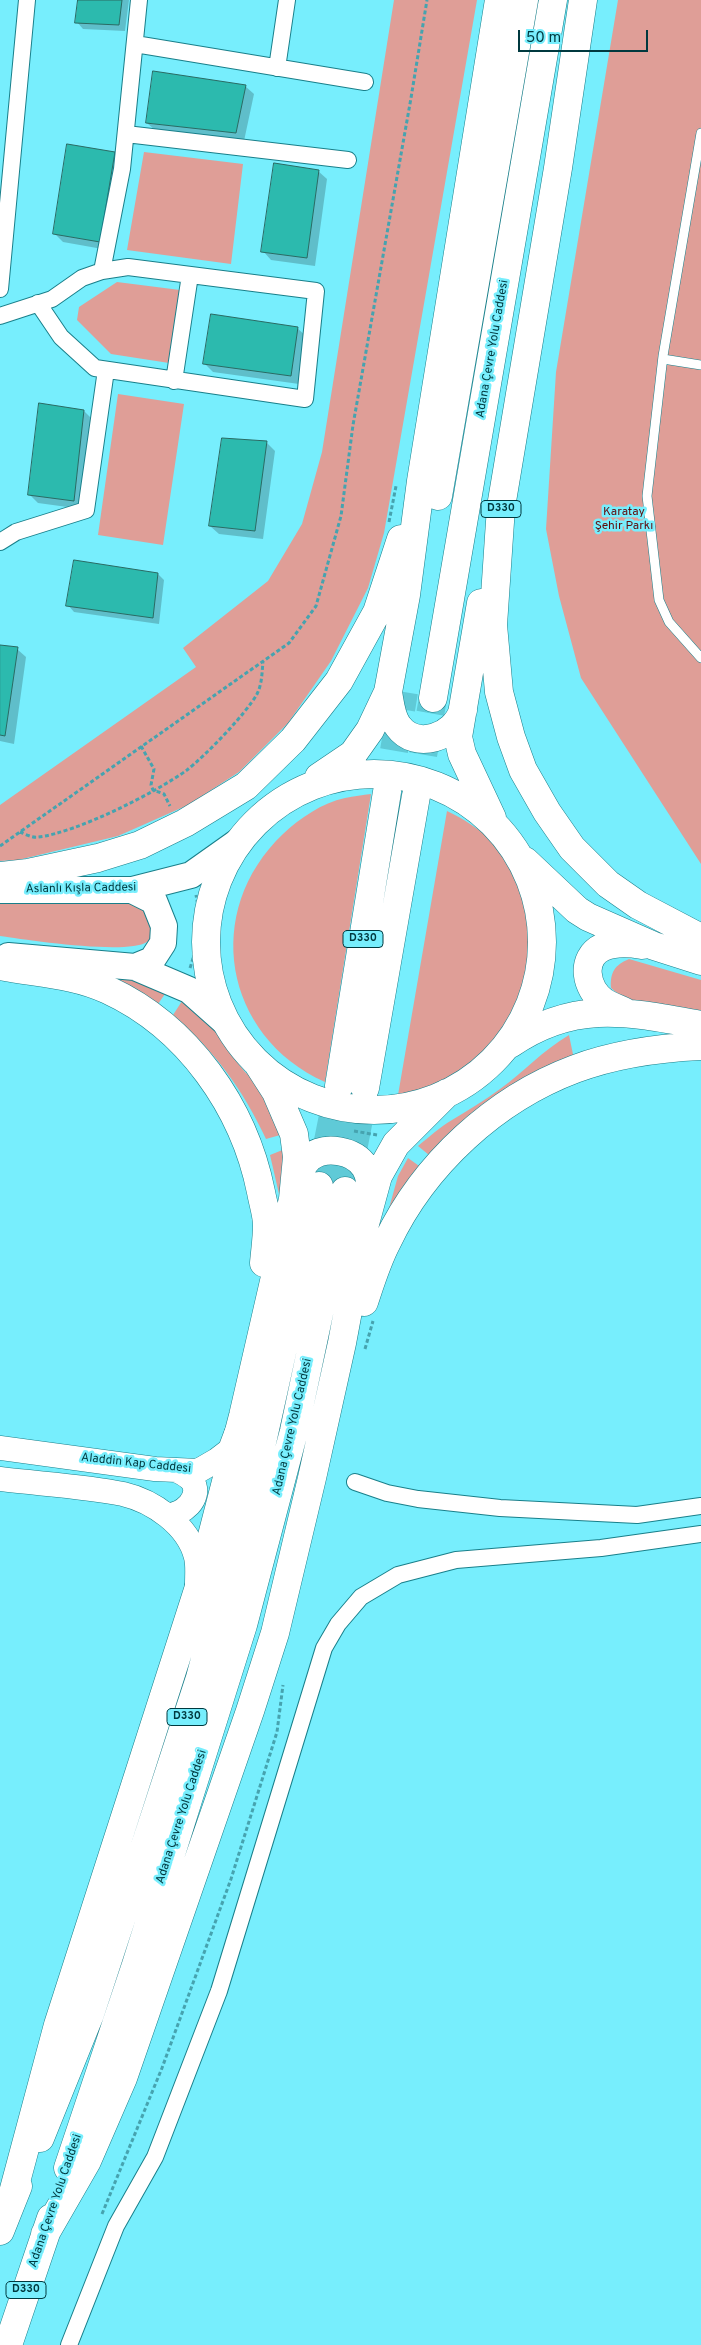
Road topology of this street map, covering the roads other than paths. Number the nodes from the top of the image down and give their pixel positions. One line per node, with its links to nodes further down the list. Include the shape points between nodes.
1 (27, 0): 14 (street)
2 (139, 0): 8 (street)
3 (287, 0): 9 (street)
4 (499, 0): 24 (highway)
5 (524, 0): 28 (highway)
6 (553, 0): 29 (highway, Adana Çevre Yolu Caddesi / D330)
7 (582, 0): 25 (highway, D330, via 558,168)
8 (135, 44): 9 (street); 12 (street)
9 (276, 68): 10 (street)
10 (364, 82)
11 (701, 133): 20 (lane)
12 (126, 134): 13 (street); 15 (street)
13 (348, 160)
14 (4, 213): 17 (street)
15 (102, 271): 16 (street, via 128,268); 18 (street, via 82,278 52,299)
16 (190, 275): 23 (street); 23 (street, via 316,291 305,399)
17 (0, 289)
18 (38, 303): 19 (street); 22 (street, via 61,337 95,368)
19 (0, 316)
20 (663, 359): 21 (lane); 27 (lane, via 647,496 659,600 669,622)
21 (701, 365)
22 (106, 370): 23 (street); 26 (street, via 86,510 16,532)
23 (174, 381)
24 (409, 483): 28 (highway, via 406,595); 37 (highway, via 376,612 339,681 293,740 246,786 185,823 140,845 98,858)
25 (501, 507): 30 (highway); 40 (highway, D330, via 493,625 499,692 523,770 572,848 608,884 638,905)
26 (0, 542)
27 (701, 658)
28 (396, 692): 30 (highway, via 393,717 405,734 417,738 434,739 453,728 460,719); 33 (highway, via 352,754)
29 (433, 698)
30 (464, 704): 34 (highway, via 458,737 462,754)
31 (387, 792): 32 (highway, D330, via 352,1087)
32 (416, 796)
33 (276, 805): 34 (highway, via 292,794 326,780 363,774 400,776 427,782 452,793 483,813); 35 (highway)
34 (496, 826): 36 (highway)
35 (239, 841): 39 (main road, Aslanlı Kışla Caddesi, via 191,876); 47 (highway, via 222,868 211,898 206,929 206,961)
36 (519, 855): 41 (highway, via 577,910); 49 (highway, via 535,892 543,932 542,949 540,973 528,1012)
37 (0, 876)
38 (0, 890): 39 (main road, Aslanlı Kışla Caddesi)
39 (132, 890): 45 (main road, via 154,902 164,926 163,943 152,960)
40 (701, 938)
41 (654, 946): 43 (highway); 46 (highway, via 618,943 602,947 592,956 587,979 593,992 605,1003)
42 (0, 955): 45 (main road)
43 (701, 961)
44 (0, 966): 54 (highway, via 69,978 107,989 149,1015 183,1043 222,1092 238,1121 255,1165 267,1225)
45 (134, 967): 47 (main road, via 189,990)
46 (626, 1012): 48 (highway); 49 (highway, via 569,1016 526,1033)
47 (226, 1022): 51 (highway)
48 (701, 1025)
49 (507, 1046): 52 (highway, via 480,1073)
50 (701, 1046): 58 (highway, via 633,1053 576,1068 553,1078 485,1121 448,1155 401,1216 376,1266)
51 (258, 1064): 52 (highway, via 299,1093 348,1108 399,1108); 53 (highway, via 276,1092 294,1134 297,1157)
52 (448, 1094): 53 (highway, via 396,1144 378,1176)
53 (333, 1188): 54 (highway); 58 (highway); 65 (highway, D330, via 200,1678 90,2014 50,2116); 67 (highway, Adana Çevre Yolu Caddesi / D330, via 294,1431 243,1625)
54 (254, 1369): 55 (highway)
55 (243, 1416): 57 (street, Aladdin Kap Caddesi, via 230,1450 198,1471); 64 (highway)
56 (0, 1448): 57 (street, Aladdin Kap Caddesi)
57 (176, 1470): 62 (street, via 194,1483 194,1492 184,1511)
58 (312, 1478): 67 (highway, via 266,1659 123,2078 87,2161)
59 (355, 1482): 61 (street, via 386,1493 418,1499 500,1508 636,1515)
60 (1, 1483): 62 (street, via 124,1495)
61 (701, 1506)
62 (167, 1515): 64 (street, via 184,1532 196,1556)
63 (701, 1534): 69 (street, via 600,1548 456,1560 398,1575 361,1597 338,1624 324,1648 220,1991 155,2157 116,2226)
64 (198, 1590): 65 (highway, via 58,2024)
65 (10, 2204): 66 (highway, D330)
66 (0, 2231)
67 (45, 2234): 68 (highway, Adana Çevre Yolu Caddesi / D330)
68 (8, 2345)
69 (70, 2345)

